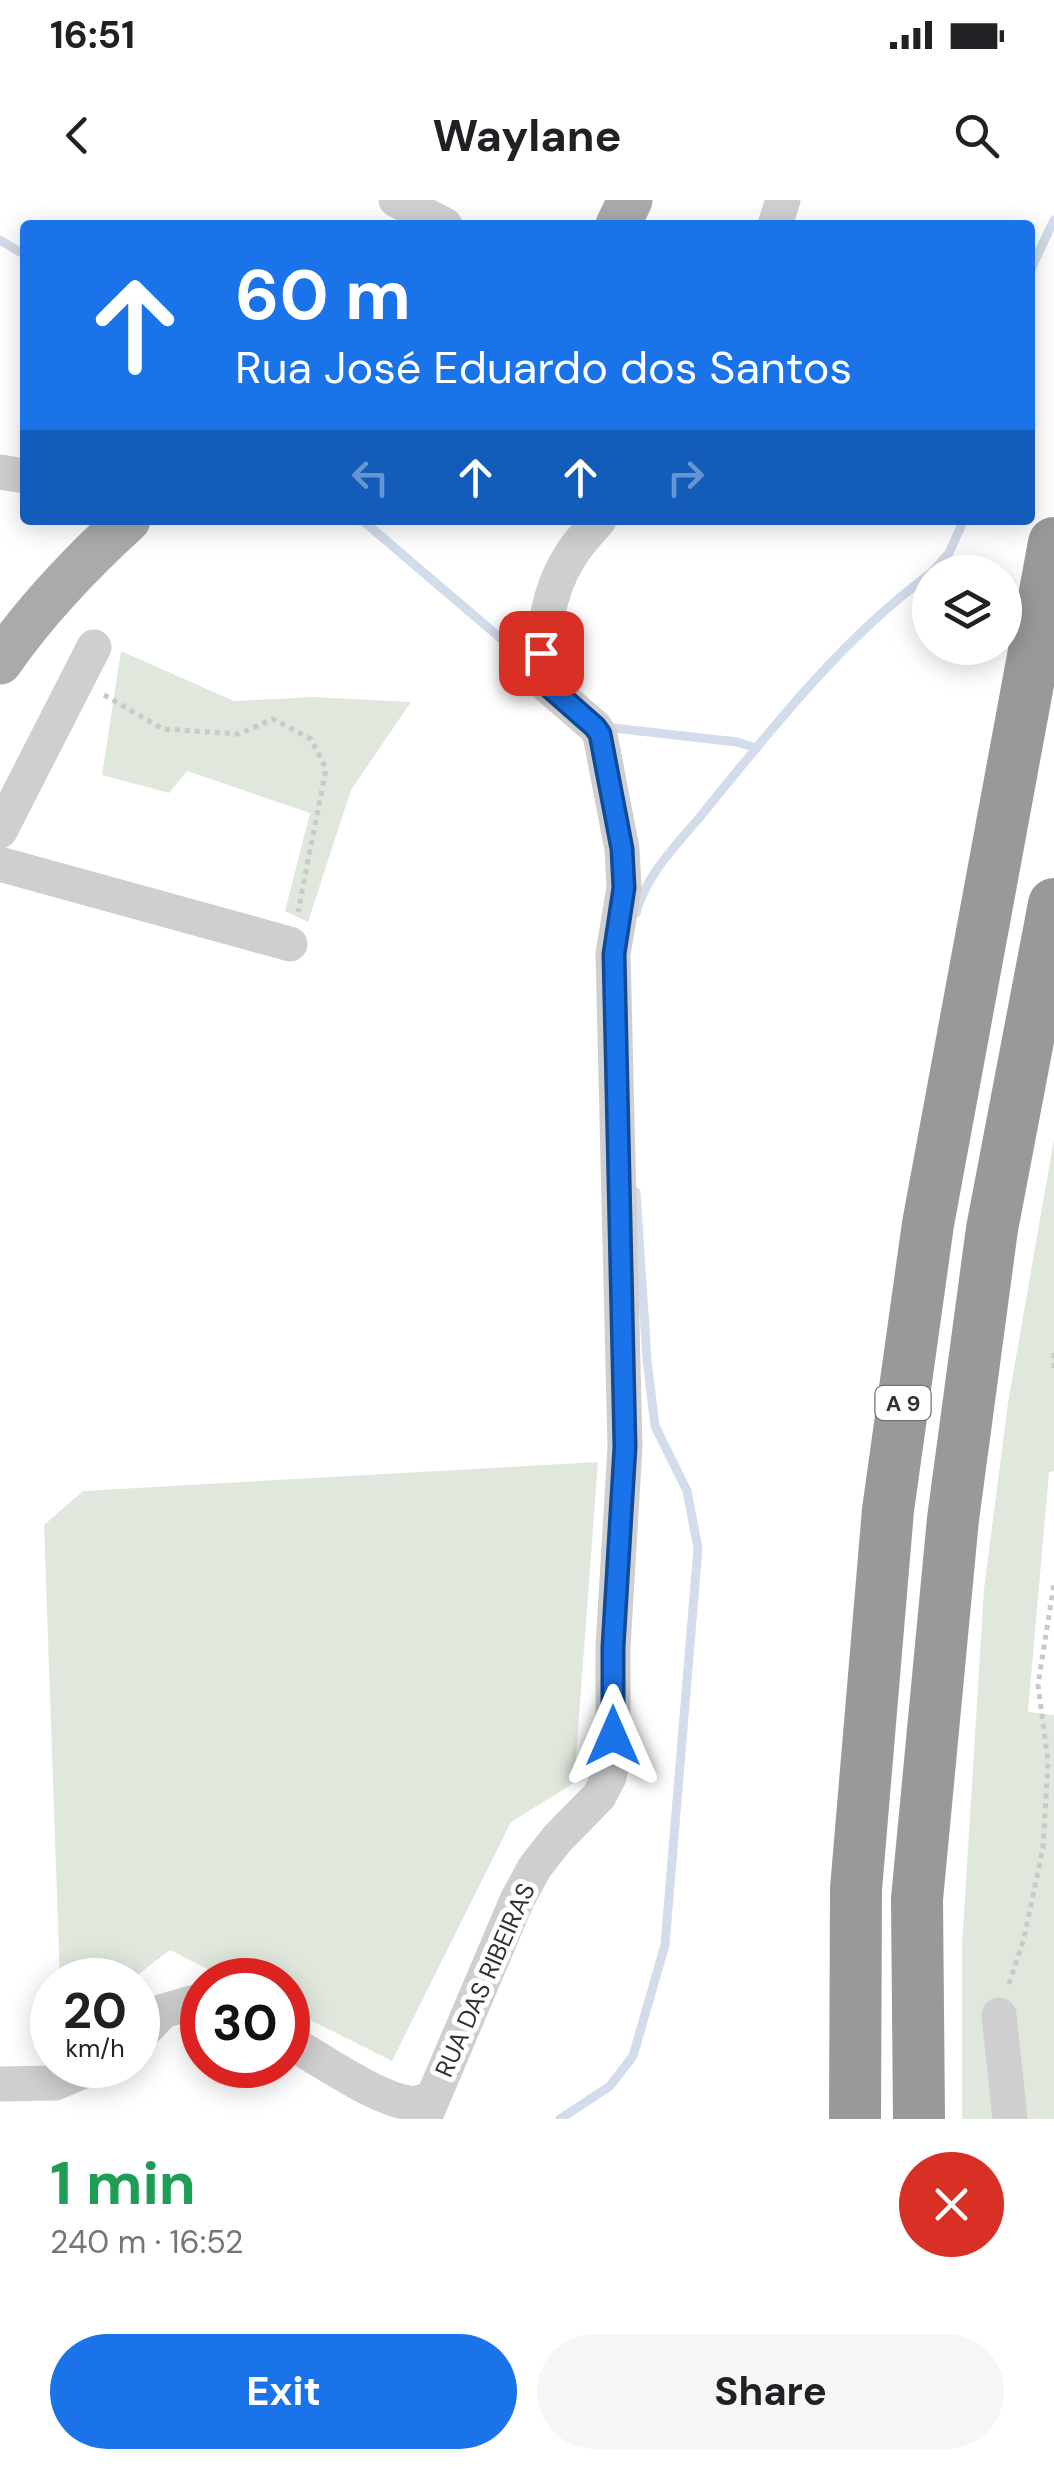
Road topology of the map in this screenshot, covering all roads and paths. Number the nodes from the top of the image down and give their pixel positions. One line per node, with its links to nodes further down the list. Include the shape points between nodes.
1 (396, 200): 2 (street)
2 (434, 220)
3 (123, 525): 7 (main road)
4 (595, 525): 22 (street, RUA DAS RIBEIRAS, via 568,559 552,597 542,668 600,734 622,849 614,954 625,1447 613,1757 600,1796 557,1839 517,1900)
5 (1054, 543): 23 (highway, A 9, via 928,1224 888,1510 856,1889)
6 (94, 647): 8 (street)
7 (0, 662)
8 (79, 680): 9 (street); 12 (path, via 163,729 239,734 272,719 311,738 326,768)
9 (0, 831)
10 (0, 864): 12 (street)
11 (1054, 904): 24 (highway, A 9, via 992,1229 953,1519 918,1898)
12 (290, 944)
13 (1054, 1353): 14 (path)
14 (1053, 1362): 15 (path)
15 (1054, 1371)
16 (1054, 1583): 17 (path)
17 (1051, 1633): 18 (path, via 1038,1685 1048,1760 1043,1848)
18 (999, 2015): 25 (street)
19 (310, 2054): 22 (street, via 359,2082)
20 (30, 2083): 21 (street)
21 (0, 2084)
22 (427, 2108)
23 (855, 2119)
24 (919, 2119)
25 (1010, 2119)

